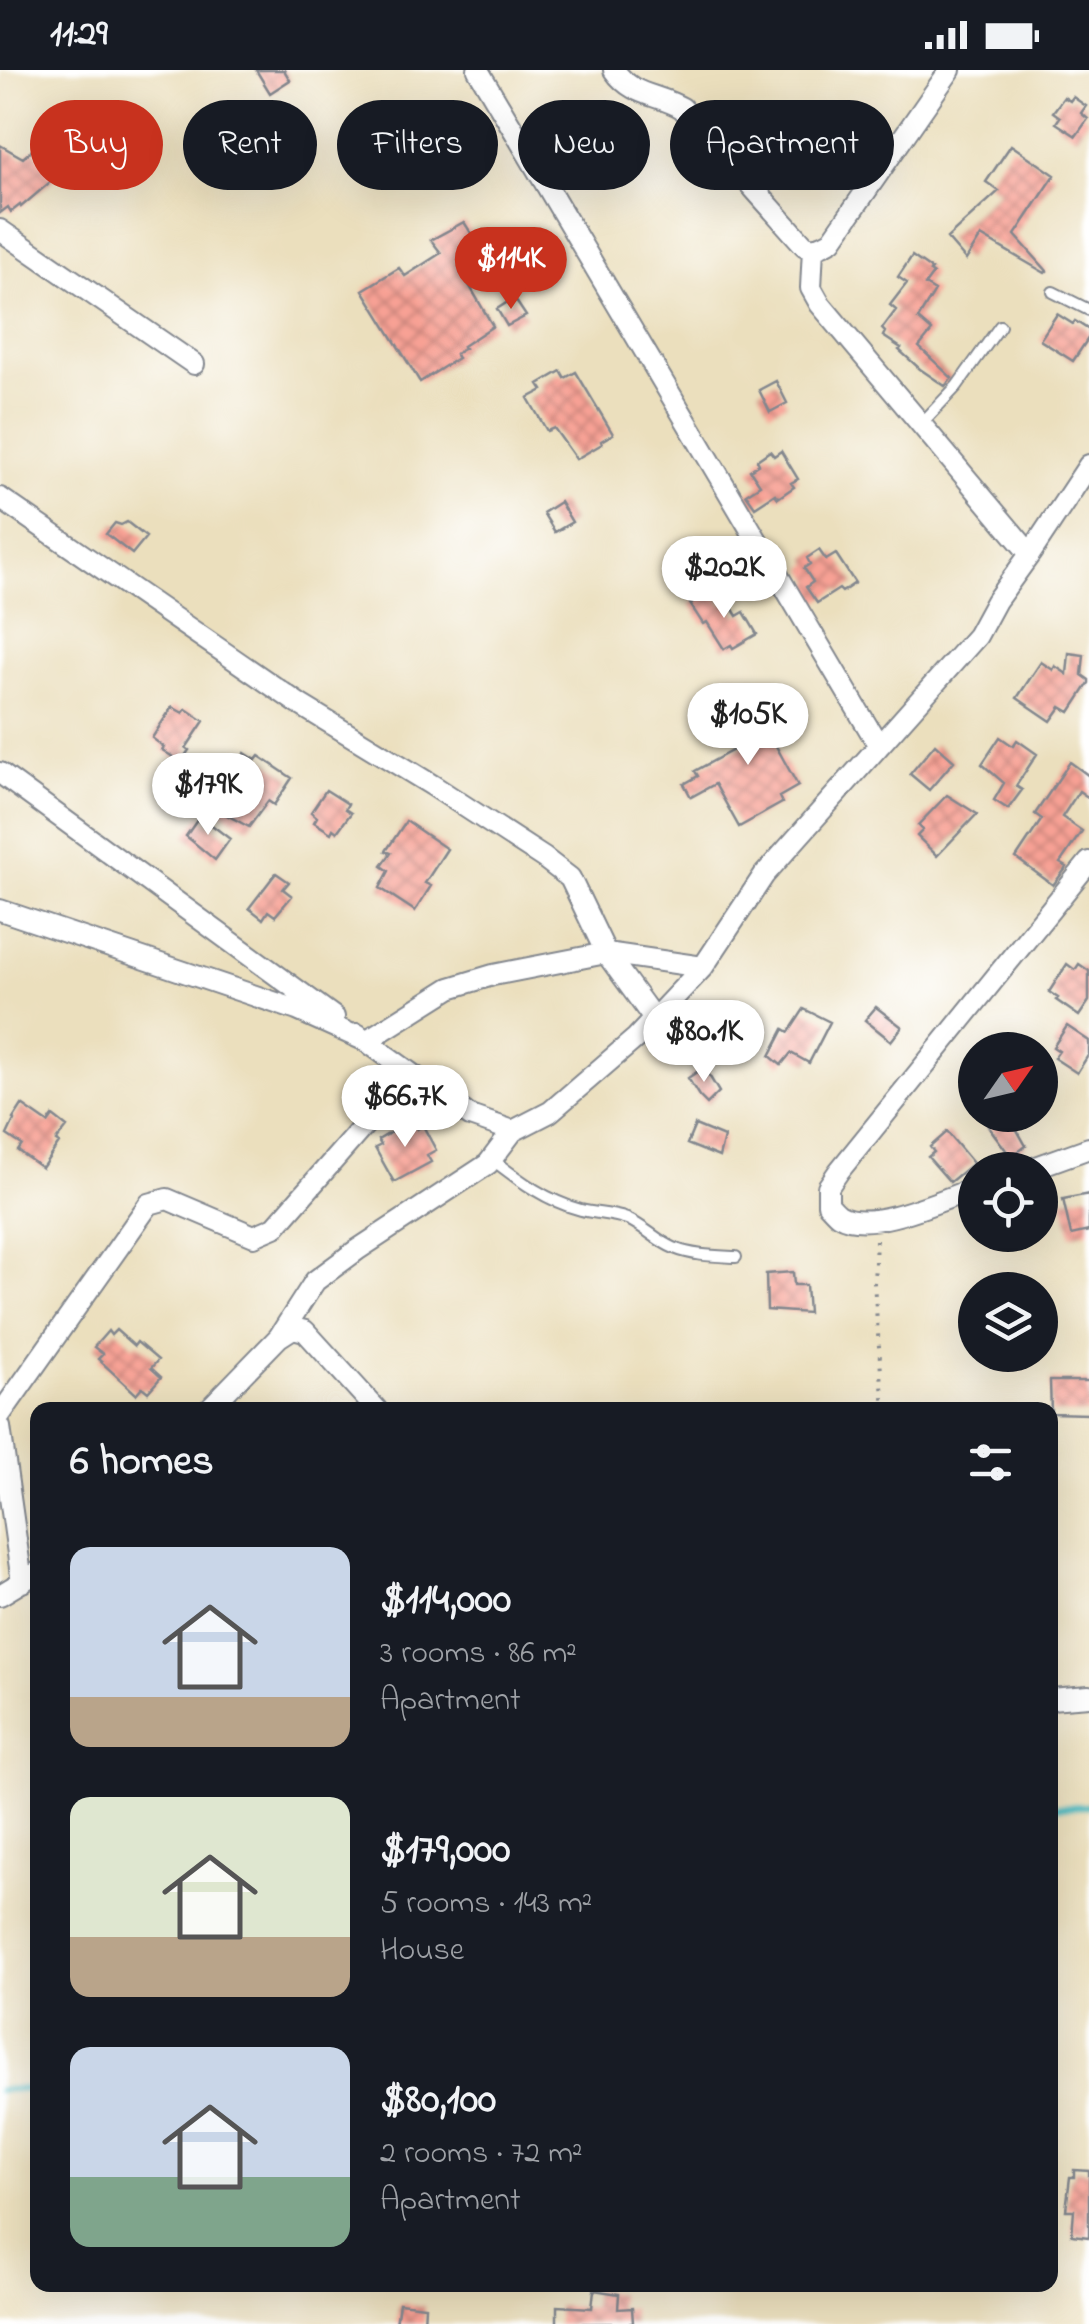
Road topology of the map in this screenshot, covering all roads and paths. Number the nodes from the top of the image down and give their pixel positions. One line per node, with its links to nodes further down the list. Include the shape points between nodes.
1 (614, 70): 5 (street, via 633,90 682,108)
2 (950, 70): 5 (street, via 832,240)
3 (487, 73): 14 (street)
4 (0, 230): 9 (street)
5 (813, 248): 10 (street, via 811,288 820,304)
6 (1053, 292): 7 (lane)
7 (1089, 310)
8 (1000, 326): 10 (lane)
9 (194, 364)
10 (921, 424): 13 (street)
11 (1089, 465): 13 (street)
12 (0, 498): 18 (street, via 299,704 544,858 570,878)
13 (1030, 554): 14 (street, via 977,636)
14 (879, 746): 19 (street, via 764,875)
15 (0, 773): 21 (street)
16 (1089, 862): 28 (street, via 828,1187 828,1204 841,1216)
17 (0, 910): 21 (street, via 297,1010)
18 (606, 953): 19 (street); 20 (street); 21 (street, via 450,988)
19 (703, 967): 20 (street)
20 (654, 1019): 23 (street, via 550,1112)
21 (366, 1041): 22 (street)
22 (410, 1073): 23 (street, via 470,1116); 34 (street, via 275,1228 254,1236 166,1199 149,1204)
23 (513, 1131): 25 (street)
24 (1089, 1148): 26 (street)
25 (492, 1159): 29 (lane, via 535,1192 611,1213 674,1248); 30 (street, via 315,1281)
26 (1058, 1159)
27 (958, 1193): 28 (street)
28 (876, 1220): 33 (path)
29 (736, 1257)
30 (279, 1337): 31 (street); 32 (street, via 293,1328 306,1331)
31 (216, 1402)
32 (370, 1402)
33 (883, 1402)
34 (0, 1415)
35 (0, 1427): 36 (street)
36 (30, 1577): 37 (street)
37 (0, 1595)
38 (1089, 1696): 39 (street)
39 (1058, 1698)

